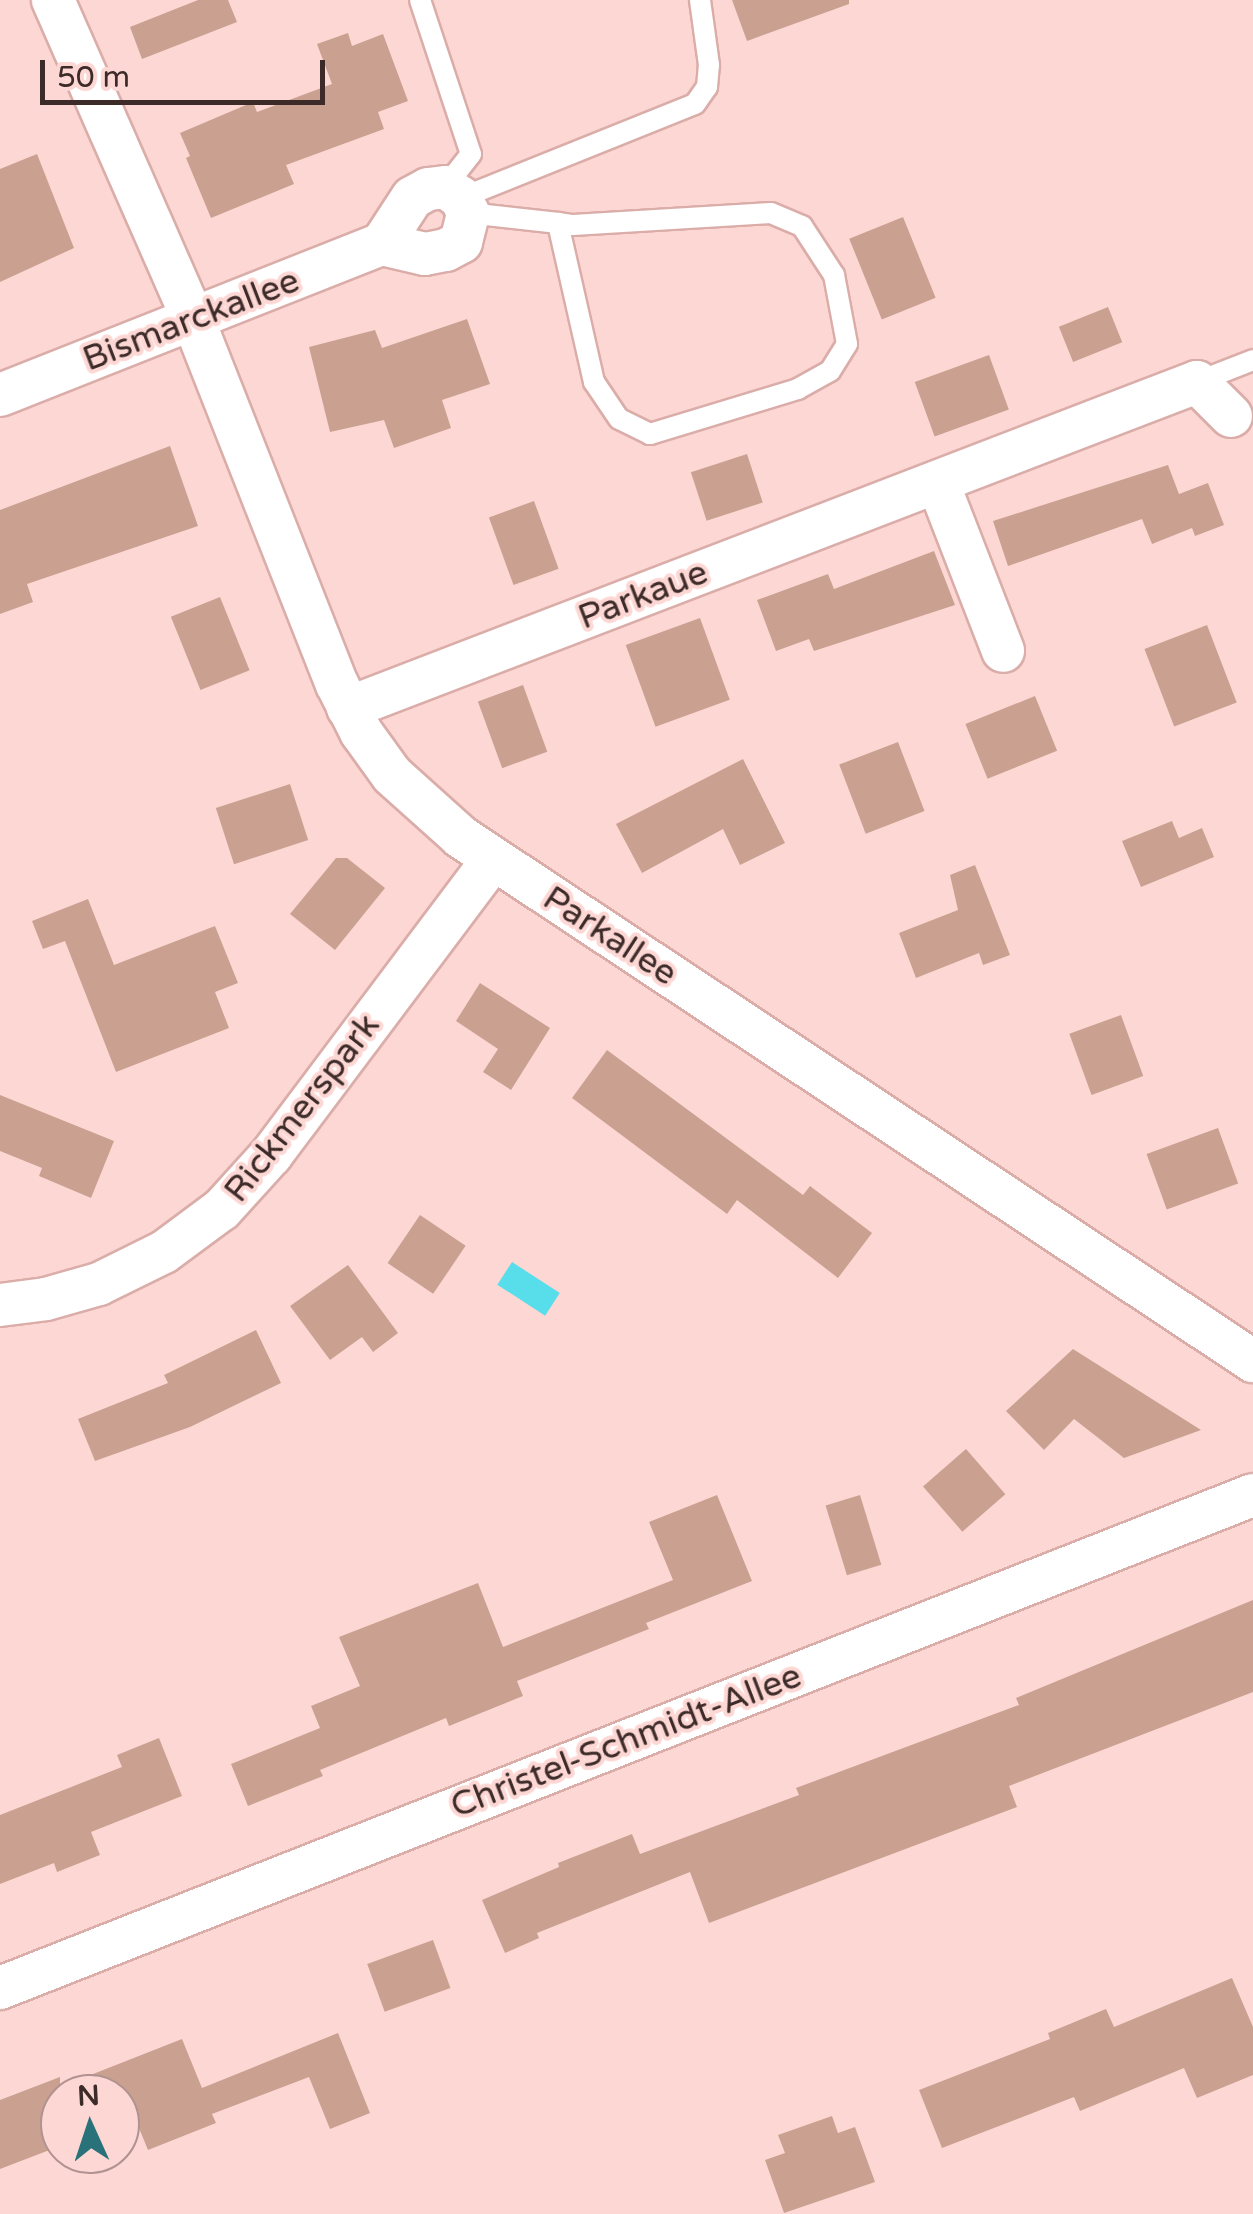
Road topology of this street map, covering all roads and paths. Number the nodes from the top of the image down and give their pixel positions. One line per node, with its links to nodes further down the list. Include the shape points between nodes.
1 (53, 0): 7 (street, Parkallee)
2 (420, 0): 4 (lane, via 471,154)
3 (700, 0): 4 (lane, via 709,65 707,88 695,104)
4 (458, 200): 5 (lane); 6 (street, via 412,198); 6 (street, via 461,242 425,254)
5 (558, 223): 5 (lane, via 771,213 802,226 826,261 847,344 830,371 798,388 650,434 618,419 594,382)
6 (382, 244): 7 (street, Bismarckallee)
7 (193, 319): 10 (street, Bismarckallee); 14 (street, Parkallee)
8 (1253, 360): 9 (lane)
9 (1197, 382): 11 (street); 12 (street, Parkaue)
10 (0, 395)
11 (1231, 416)
12 (938, 482): 13 (street); 14 (street, Parkaue)
13 (1003, 652)
14 (348, 708): 15 (street, Parkallee, via 401,785)
15 (494, 858): 16 (street, Rickmerspark, via 222,1209 164,1252 99,1284); 17 (street, Parkallee)
16 (0, 1305)
17 (1253, 1361)
18 (1253, 1495): 19 (street, Christel-Schmidt-Allee)
19 (0, 1988)

